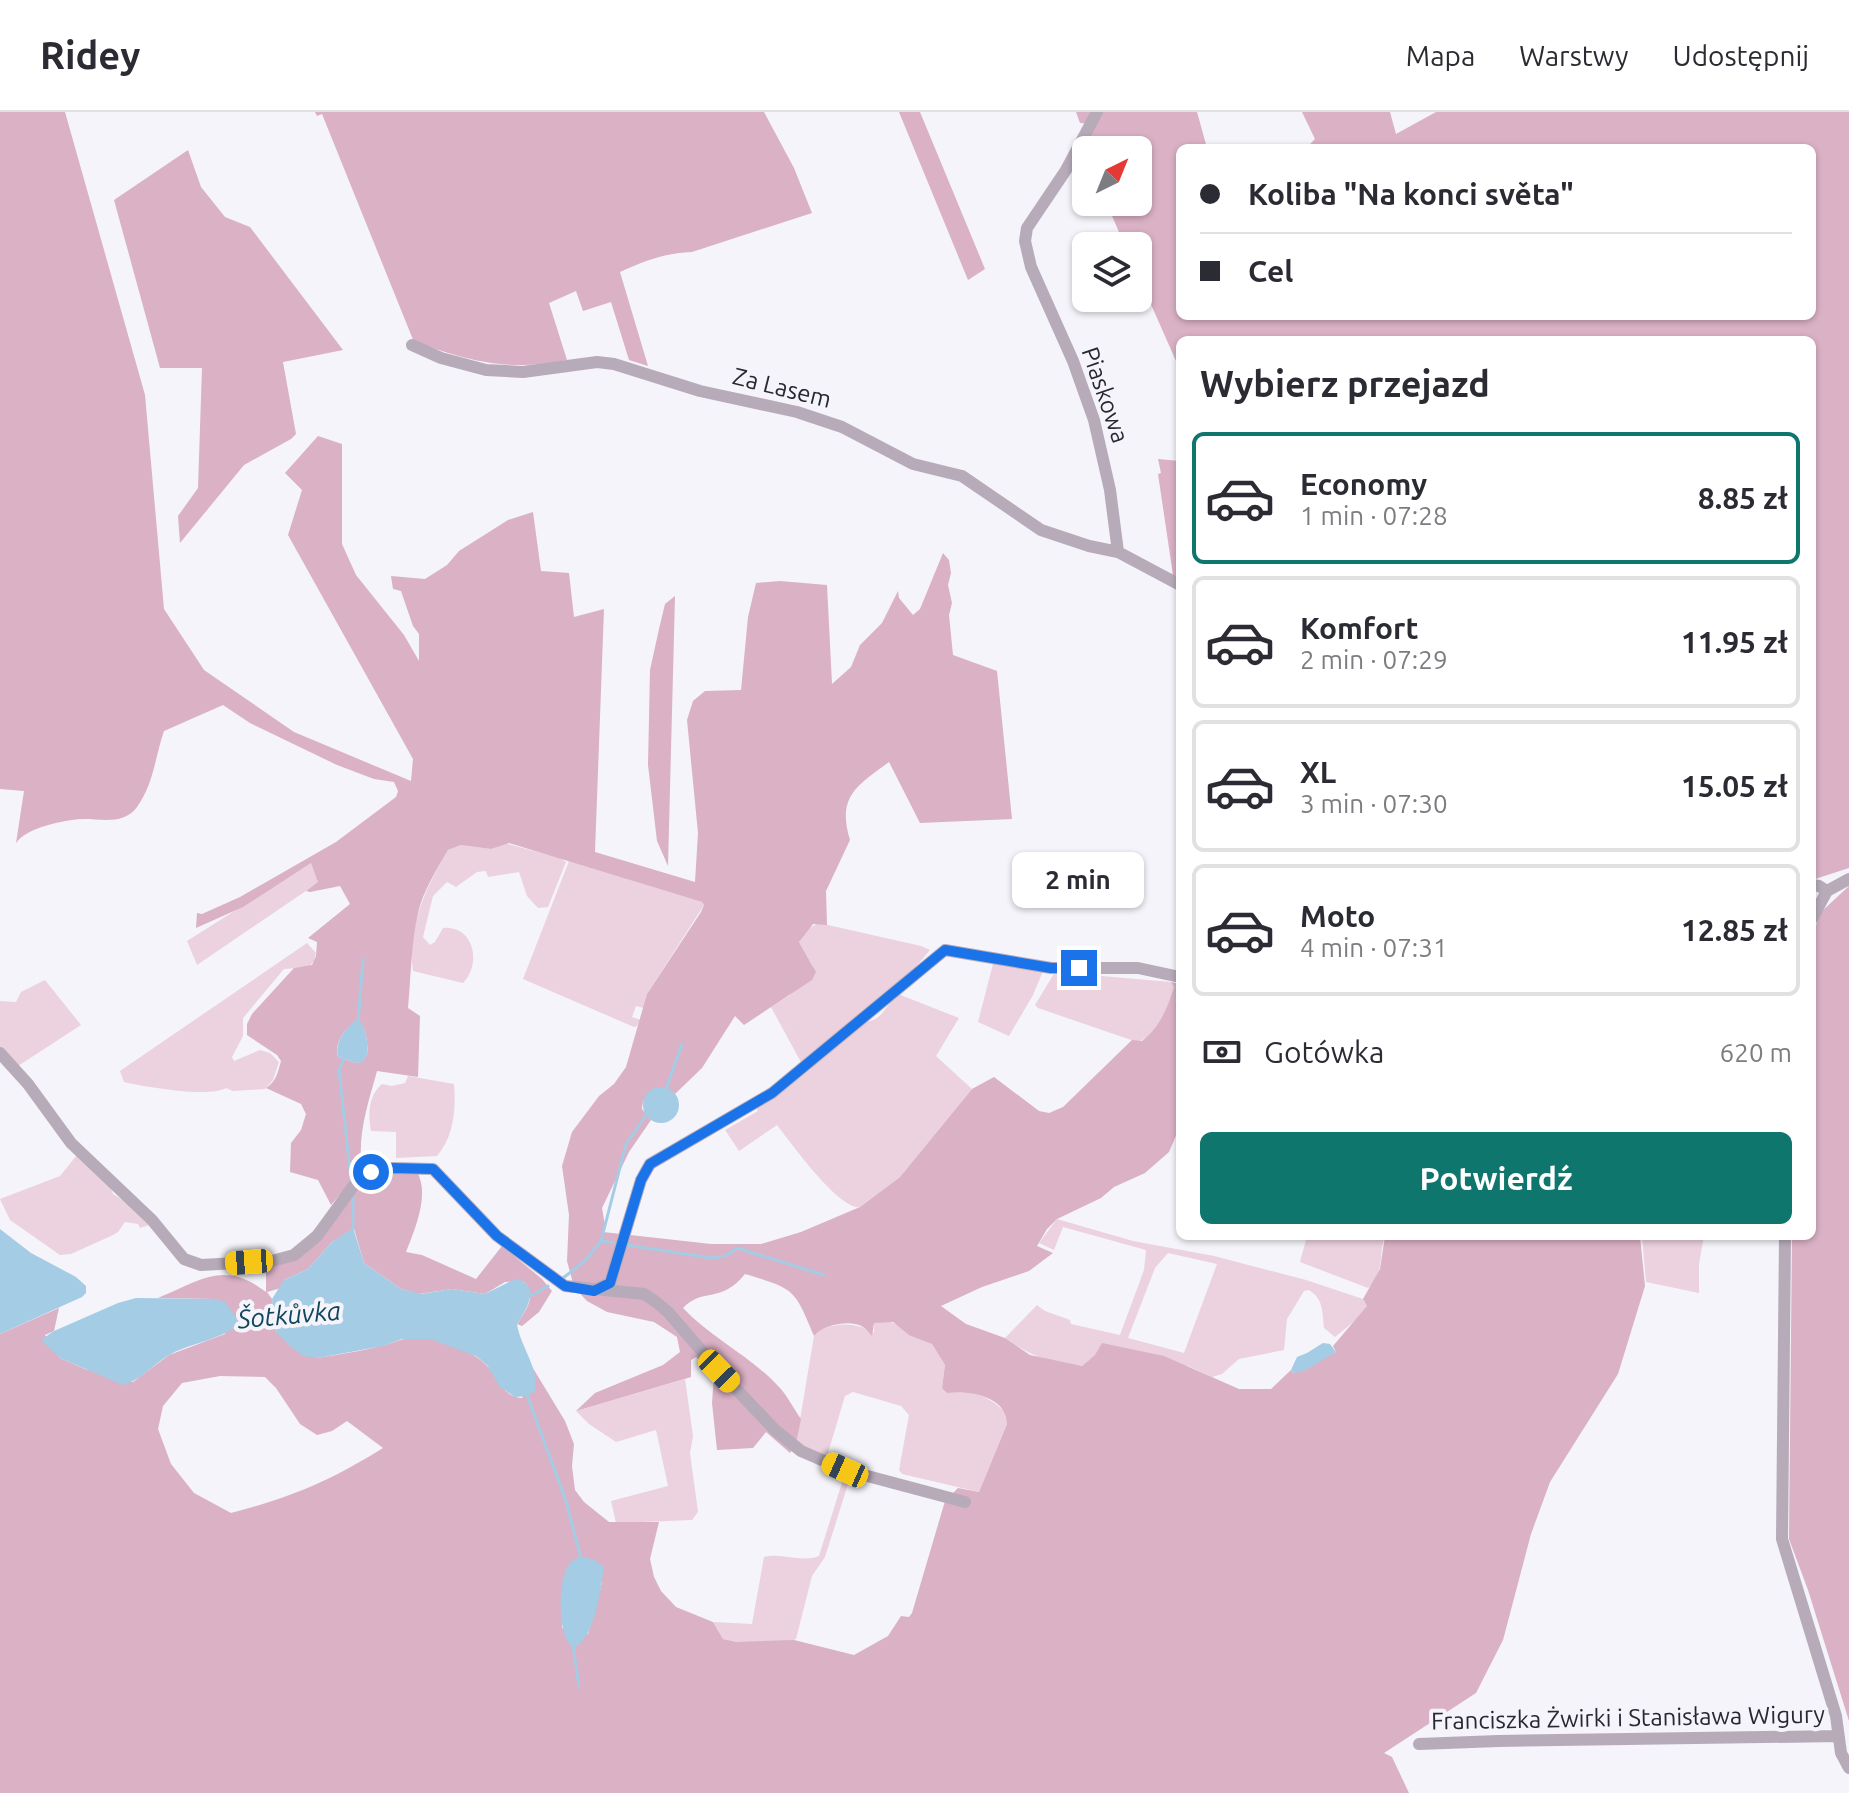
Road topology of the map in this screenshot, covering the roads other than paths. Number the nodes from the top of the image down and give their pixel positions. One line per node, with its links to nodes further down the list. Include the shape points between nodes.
1 (1097, 112): 3 (street, Piaskowa, via 1027,228 1025,241 1094,420)
2 (412, 345): 3 (street, Za Lasem, via 486,370 614,364 700,391 808,415 913,464 962,476 1041,530)
3 (1118, 552): 4 (street)
4 (1176, 583)
5 (1849, 879): 7 (street)
6 (1816, 886): 7 (street)
7 (1827, 891): 8 (street)
8 (1816, 912)
9 (1176, 976): 12 (street, via 1138,968 1051,968 945,950 772,1093 650,1164 610,1283)
10 (0, 1053): 12 (street, via 71,1143 152,1220 184,1259 201,1265 294,1255 317,1236 357,1181 371,1172 433,1169 497,1236 539,1268 565,1286)
11 (1785, 1240): 14 (street, Franciszka Żwirki i Stanisława Wigury, via 1782,1539)
12 (594, 1291): 13 (street, via 644,1294 656,1302 801,1451 845,1470)
13 (965, 1502)
14 (1838, 1736): 15 (street, Franciszka Żwirki i Stanisława Wigury); 16 (street, Franciszka Żwirki i Stanisława Wigury)
15 (1419, 1744)
16 (1849, 1768)

